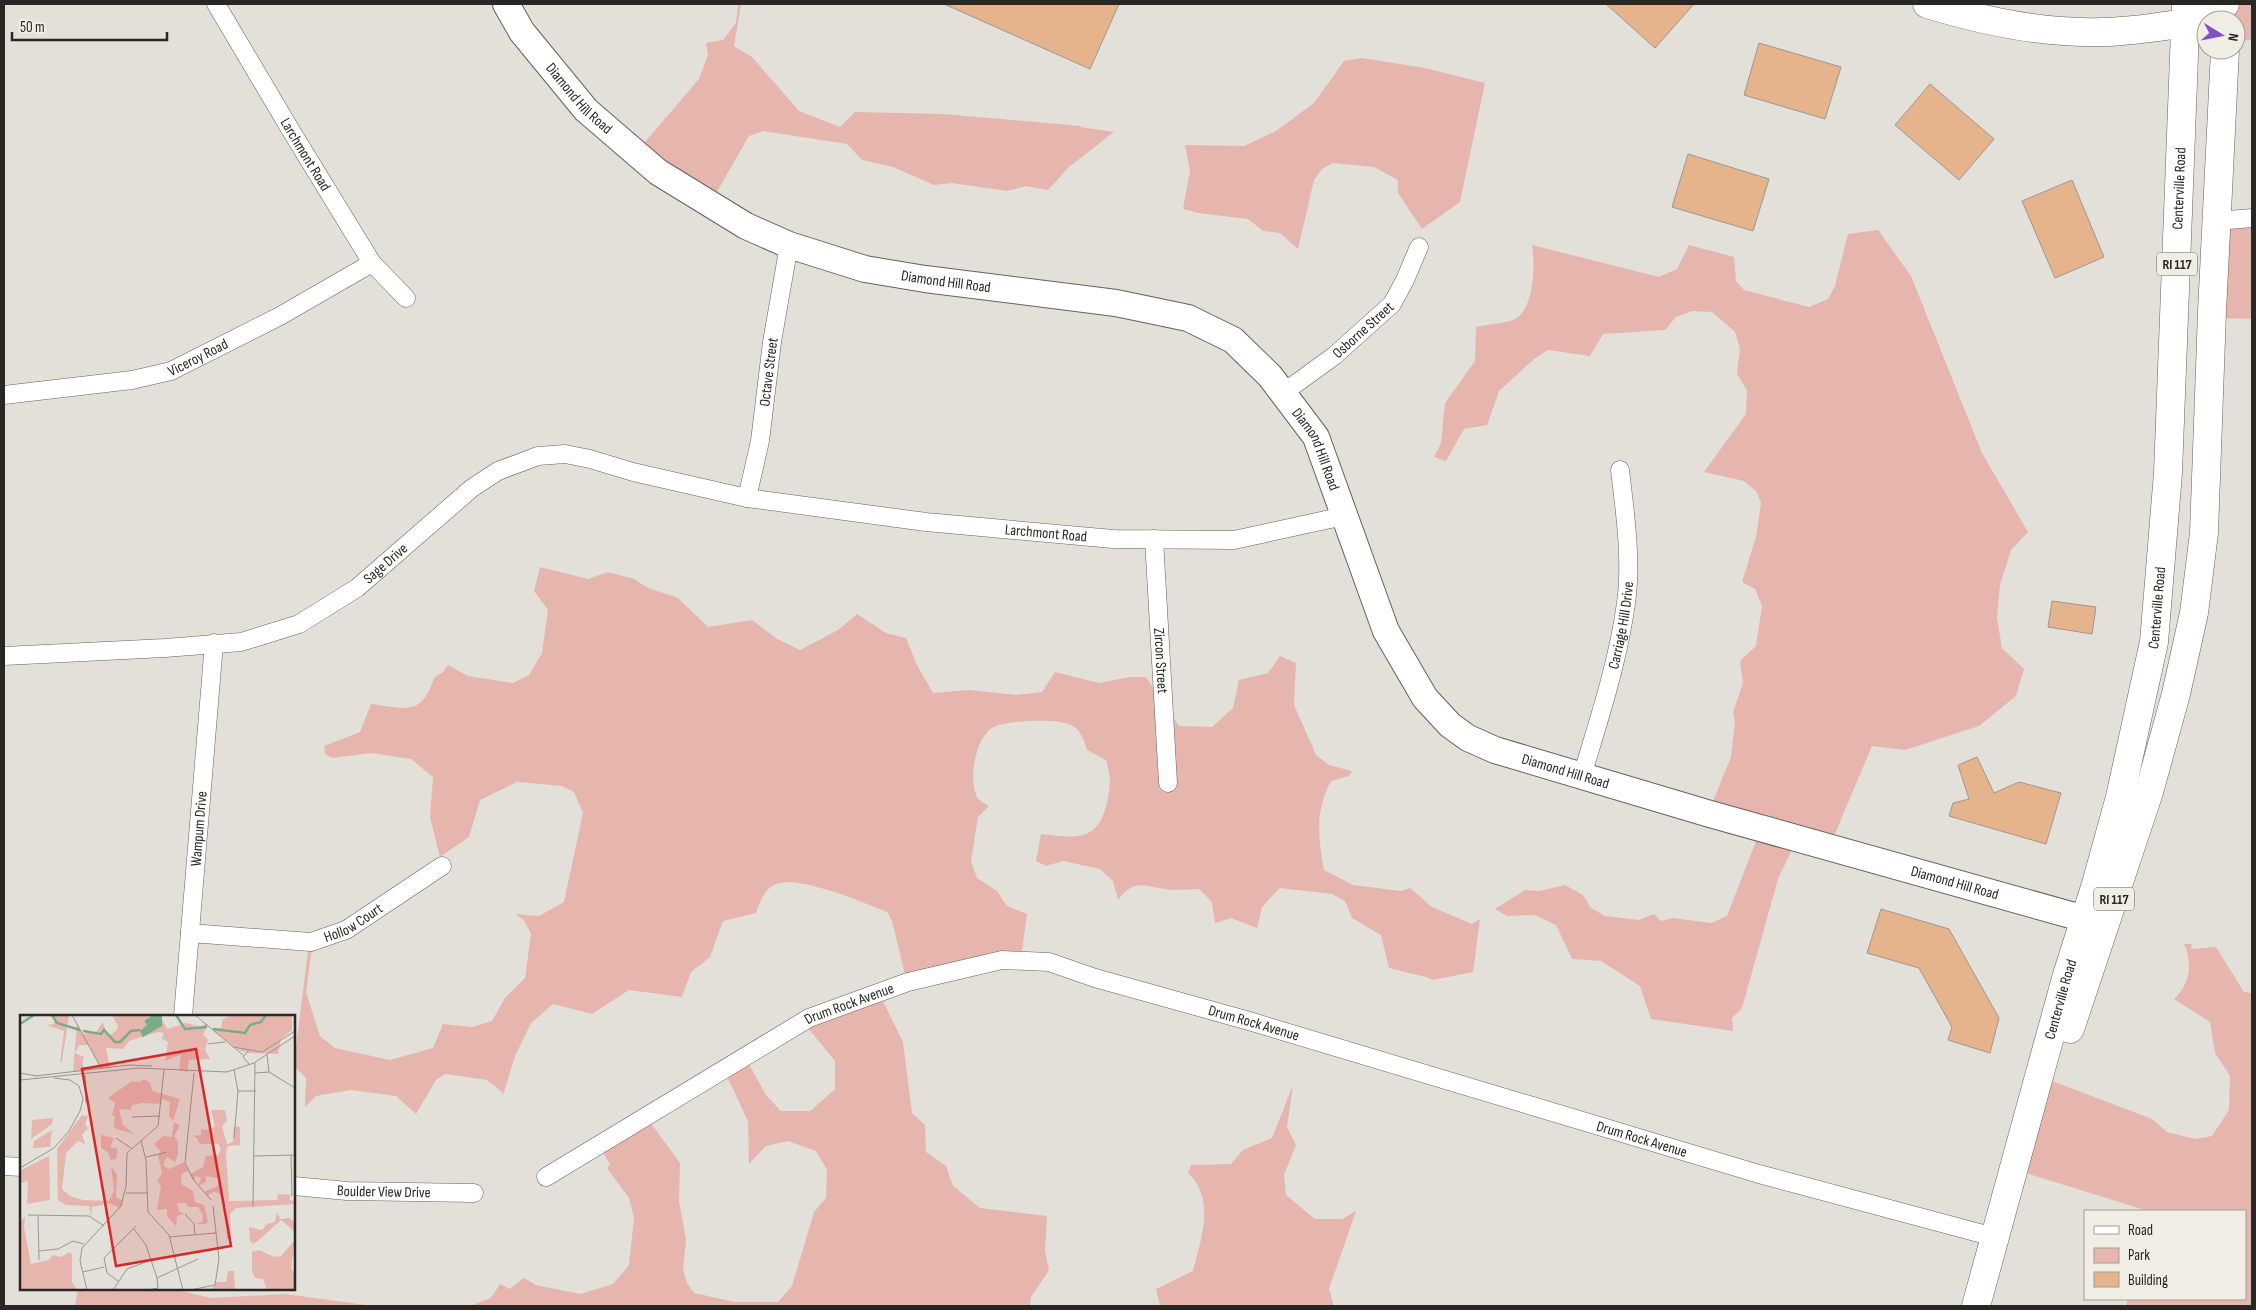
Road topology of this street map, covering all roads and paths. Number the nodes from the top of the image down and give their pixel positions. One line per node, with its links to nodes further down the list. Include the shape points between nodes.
1 (216, 4): 11 (street, Larchmont Road)
2 (506, 4): 9 (street, Diamond Hill Road, via 522,32 586,110 658,172 746,226)
3 (1927, 4): 5 (main road, via 1991,21 2064,32 2102,32)
4 (2226, 4): 5 (main road)
5 (2186, 13): 18 (main road, Centerville Road / RI 117)
6 (2225, 60): 8 (main road, Centerville Road / RI 117)
7 (2252, 218): 8 (street)
8 (2217, 221): 17 (main road, Centerville Road / RI 117)
9 (789, 246): 13 (street, Diamond Hill Road, via 865,269 934,281 1116,303 1188,318 1233,340); 16 (street, Octave Street, via 772,342 760,441)
10 (1419, 247): 13 (street, Osborne Street, via 1392,304 1334,356)
11 (372, 263): 12 (street, Larchmont Road); 14 (street, Viceroy Road, via 280,316 171,371 132,380)
12 (406, 298)
13 (1283, 393): 19 (street, Diamond Hill Road, via 1316,437)
14 (4, 395)
15 (1620, 470): 25 (street, Carriage Hill Drive, via 1627,553 1626,601 1603,704)
16 (747, 498): 22 (street, Larchmont Road, via 926,522); 23 (street, Sage Drive, via 590,459 565,454 538,456 498,471 472,488 357,588 298,624 241,642)
17 (2204, 501): 18 (main road); 20 (main road, Centerville Road / RI 117)
18 (2165, 504): 21 (main road, Centerville Road / RI 117)
19 (1344, 516): 22 (street, Larchmont Road, via 1234,540); 25 (street, Diamond Hill Road, via 1386,631 1425,698 1468,738 1495,750)
20 (2204, 533): 21 (main road); 28 (main road, Centerville Road / RI 117, via 2194,613 2149,792)
21 (2162, 539): 28 (main road, Centerville Road / RI 117, via 2154,642)
22 (1154, 540): 26 (street, Zircon Street)
23 (214, 643): 24 (street, Sage Drive); 29 (street, Wampum Drive)
24 (4, 656)
25 (1582, 776): 28 (street, Diamond Hill Road)
26 (1168, 783)
27 (442, 866): 29 (street, Hollow Court, via 346,930 311,942)
28 (2095, 921): 36 (main road, Centerville Road / RI 117)
29 (190, 933): 30 (street, Wampum Drive)
30 (183, 1015)
31 (4, 1166): 32 (street)
32 (20, 1168)
33 (546, 1176): 36 (street, Drum Rock Avenue, via 809,1018 908,982 1012,960 1049,962 1759,1174)
34 (295, 1186): 35 (street, Boulder View Drive, via 347,1191)
35 (474, 1193)
36 (1994, 1237): 37 (main road, Centerville Road / RI 117)
37 (1976, 1306)

